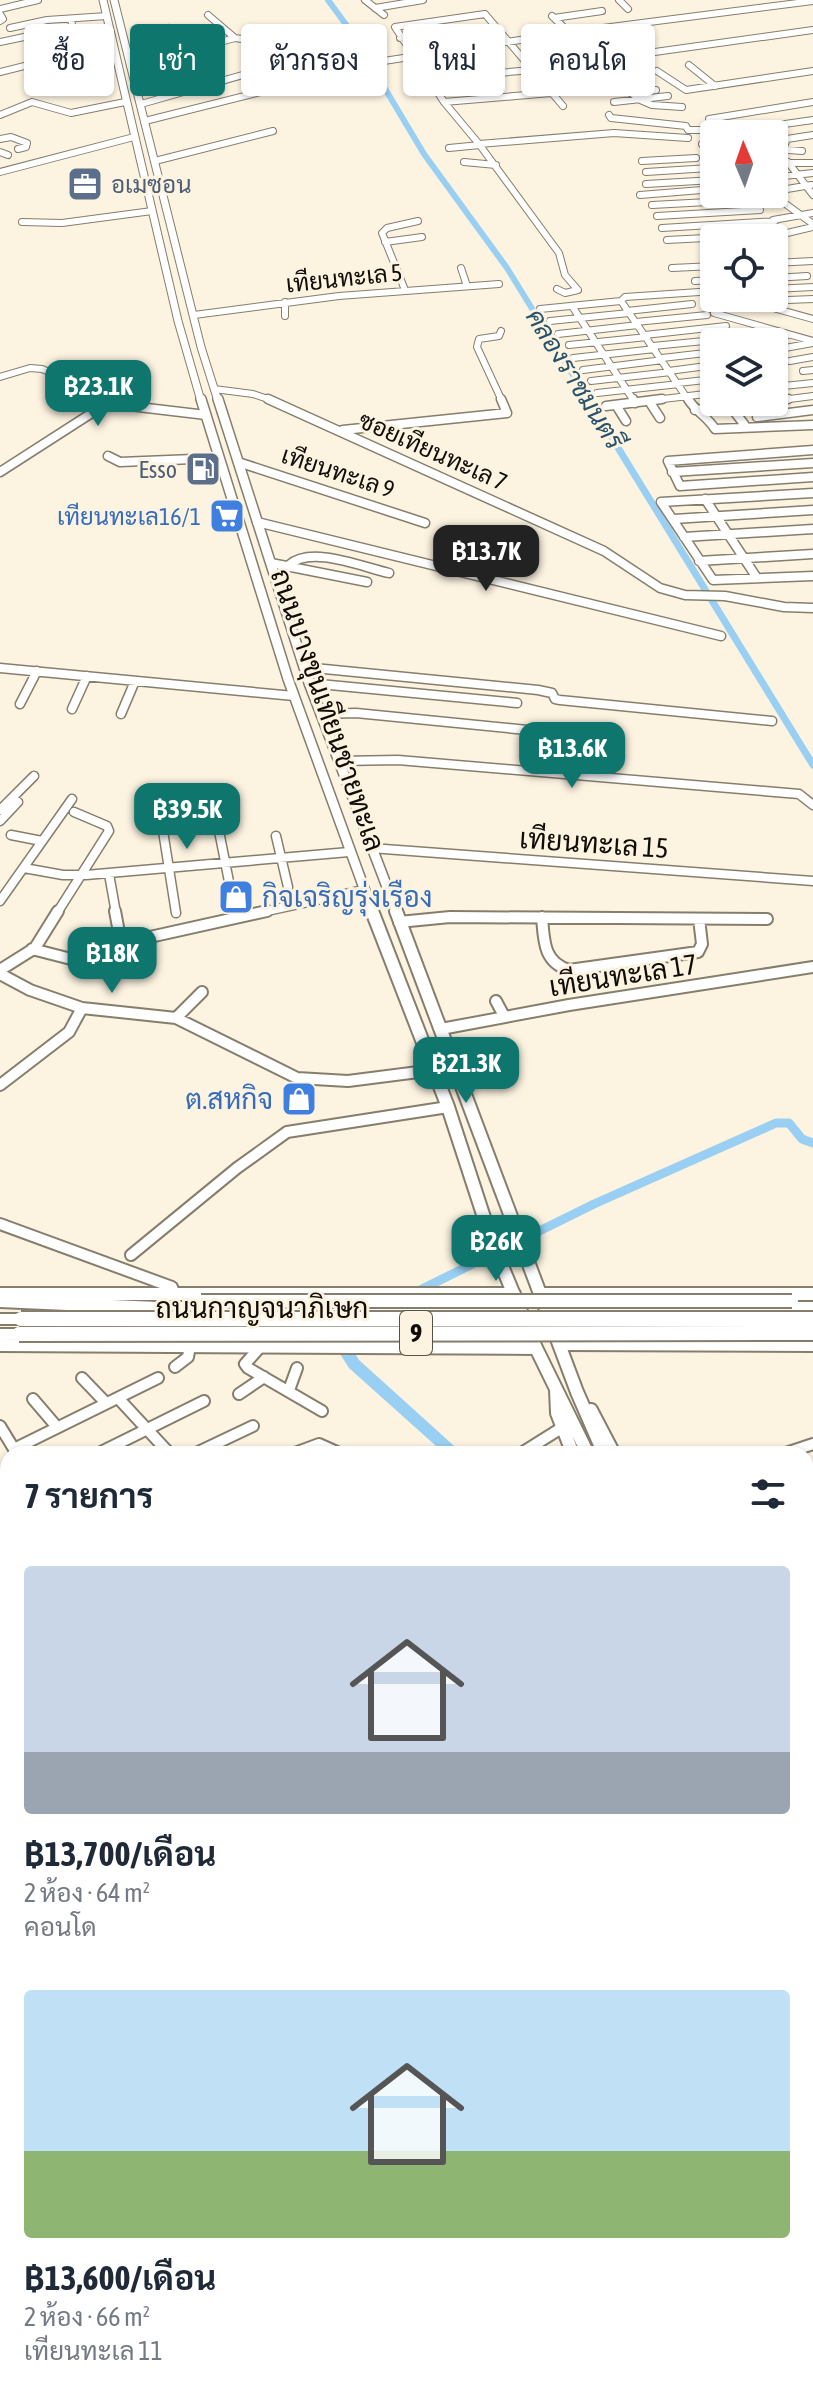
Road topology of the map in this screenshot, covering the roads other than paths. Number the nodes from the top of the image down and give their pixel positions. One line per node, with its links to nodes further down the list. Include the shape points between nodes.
1 (38, 0): 10 (street)
2 (365, 0): 7 (street)
3 (423, 0): 7 (street)
4 (619, 0): 9 (street)
5 (813, 1): 16 (street)
6 (107, 2): 14 (main road, ถนนบางขุนเทียนชายทะเล); 48 (main road, ถนนบางขุนเทียนชายทะเล)
7 (375, 8): 13 (street)
8 (672, 8): 16 (street)
9 (628, 9)
10 (0, 11): 18 (street)
11 (602, 11): 27 (street, via 553,17)
12 (208, 15): 35 (street)
13 (384, 15)
14 (107, 16): 17 (street); 24 (main road, ถนนบางขุนเทียนชายทะเล)
15 (651, 16): 20 (street)
16 (684, 17): 20 (street)
17 (71, 19): 19 (street); 23 (street)
18 (0, 21)
19 (40, 21): 22 (street); 31 (street)
20 (658, 21): 29 (street)
21 (576, 22): 28 (street)
22 (40, 24)
23 (72, 24)
24 (108, 24)
25 (414, 24): 26 (street, via 479,14)
26 (494, 24)
27 (562, 24)
28 (579, 24)
29 (634, 24)
30 (403, 26): 36 (street, via 395,27)
31 (10, 28)
32 (813, 30): 46 (street)
33 (24, 37): 41 (street)
34 (505, 37): 43 (street)
35 (235, 38): 38 (street); 39 (street)
36 (400, 38): 37 (street); 42 (street)
37 (403, 38)
38 (241, 39)
39 (225, 40)
40 (521, 41): 43 (street)
41 (0, 42)
42 (403, 42)
43 (510, 43): 44 (street); 47 (street)
44 (505, 44)
45 (114, 52): 71 (main road, ถนนบางขุนเทียนชายทะเล)
46 (655, 52)
47 (521, 56)
48 (130, 64)
49 (689, 65): 56 (street)
50 (24, 66): 51 (street)
51 (2, 70)
52 (657, 71): 56 (street, via 681,90)
53 (813, 71): 56 (street)
54 (241, 74): 72 (street)
55 (229, 86): 67 (street, via 215,90)
56 (715, 86)
57 (139, 96): 72 (main road, ถนนบางขุนเทียนชายทะเล)
58 (241, 96): 67 (street)
59 (440, 96): 68 (street)
60 (521, 96): 64 (street)
61 (554, 96): 74 (street)
62 (634, 96): 66 (street)
63 (668, 96): 66 (street)
64 (509, 97): 68 (street); 73 (street)
65 (170, 99): 76 (street)
66 (638, 99): 69 (street); 75 (street)
67 (222, 101): 76 (street)
68 (444, 102): 92 (street)
69 (614, 102)
70 (813, 102): 79 (street)
71 (126, 103): 72 (main road); 77 (street, via 71,113 32,102); 88 (main road, ถนนบางขุนเทียนชายทะเล)
72 (141, 104): 81 (main road, ถนนบางขุนเทียนชายทะเล)
73 (514, 104)
74 (563, 106)
75 (682, 107)
76 (185, 110): 81 (street)
77 (0, 115)
78 (609, 115): 84 (street, via 686,126)
79 (709, 119)
80 (813, 120): 84 (street)
81 (145, 121): 104 (main road, ถนนบางขุนเทียนชายทะเล)
82 (273, 131): 104 (street)
83 (28, 133): 87 (street)
84 (688, 134): 89 (street); 103 (street)
85 (813, 135): 86 (street)
86 (803, 136): 91 (street); 96 (street)
87 (11, 137): 90 (street); 97 (street, via 27,143)
88 (134, 137): 101 (street); 133 (main road, ถนนบางขุนเทียนชายทะเล)
89 (650, 137): 92 (street, via 609,133); 94 (street)
90 (0, 139)
91 (788, 139)
92 (480, 145): 95 (street); 110 (street)
93 (62, 146): 101 (street)
94 (650, 147)
95 (449, 148)
96 (813, 148)
97 (18, 149)
98 (788, 150): 99 (street)
99 (802, 151)
100 (0, 152): 102 (street)
101 (73, 152): 114 (street)
102 (8, 155)
103 (696, 158): 105 (street); 106 (street)
104 (155, 161): 178 (main road, ถนนบางขุนเทียนชายทะเล)
105 (642, 161)
106 (700, 161)
107 (464, 162): 110 (street)
108 (788, 162): 109 (street)
109 (812, 162): 113 (street)
110 (496, 165): 159 (street, via 559,253 565,275 578,290)
111 (788, 167): 113 (street)
112 (700, 170): 115 (street)
113 (796, 171): 116 (street); 117 (street); 121 (street)
114 (0, 172)
115 (646, 172)
116 (788, 173)
117 (813, 173)
118 (688, 179): 119 (street); 120 (street); 123 (street)
119 (700, 179)
120 (646, 184)
121 (809, 185): 122 (street); 126 (street)
122 (788, 189)
123 (698, 190): 124 (street); 125 (street)
124 (700, 193)
125 (640, 195)
126 (813, 197): 127 (street)
127 (804, 200)
128 (700, 202): 129 (street)
129 (652, 205)
130 (788, 206): 135 (street)
131 (757, 208): 132 (street)
132 (760, 210): 136 (street); 137 (street)
133 (152, 211): 139 (street, via 62,223); 220 (main road, ถนนบางขุนเทียนชายทะเล)
134 (813, 213): 135 (street)
135 (801, 215): 137 (street); 140 (street)
136 (657, 216)
137 (774, 220): 141 (street); 142 (street)
138 (418, 221): 145 (street, via 387,228 382,233)
139 (22, 222)
140 (813, 226): 142 (street)
141 (662, 228)
142 (791, 232): 144 (street)
143 (422, 237): 145 (street)
144 (667, 240)
145 (385, 242): 161 (street)
146 (813, 261): 148 (street)
147 (788, 262): 148 (street)
148 (801, 262): 152 (street)
149 (700, 267): 151 (street)
150 (461, 268): 157 (street)
151 (672, 268)
152 (807, 276): 153 (street); 158 (street)
153 (788, 277)
154 (695, 281): 155 (street)
155 (700, 281)
156 (499, 284): 157 (street, เทียนทะเล 5)
157 (467, 286): 161 (street, เทียนทะเล 5)
158 (813, 288): 160 (street)
159 (557, 289)
160 (788, 289)
161 (405, 290): 167 (street, เทียนทะเล 5)
162 (700, 292): 163 (street)
163 (655, 294): 166 (street); 170 (street)
164 (813, 299): 165 (street)
165 (788, 300)
166 (621, 301): 169 (street); 173 (street)
167 (285, 302): 177 (street); 178 (street, เทียนทะเล 5)
168 (692, 304): 170 (street)
169 (572, 306): 171 (street); 179 (street)
170 (664, 307): 173 (street); 180 (street)
171 (540, 309)
172 (813, 311): 175 (street)
173 (628, 312): 179 (street); 184 (street)
174 (788, 312): 181 (street)
175 (796, 312)
176 (706, 314): 180 (street); 187 (street); 188 (street)
177 (285, 316)
178 (194, 317): 182 (street); 224 (main road, ถนนบางขุนเทียนชายทะเล)
179 (580, 318): 183 (street); 191 (street)
180 (671, 319): 184 (street); 192 (street)
181 (813, 319)
182 (211, 321)
183 (550, 321)
184 (637, 324): 191 (street); 197 (street)
185 (726, 326): 186 (street)
186 (716, 327): 187 (street)
187 (707, 328)
188 (767, 328)
189 (700, 329): 192 (street)
190 (501, 331): 248 (street, via 499,336 479,339 477,347 507,413)
191 (587, 331): 193 (street); 199 (street)
192 (680, 331): 197 (street); 200 (street)
193 (558, 334)
194 (788, 334): 196 (street)
195 (788, 335): 196 (street)
196 (791, 335): 201 (street)
197 (646, 336): 199 (street); 203 (street)
198 (700, 341): 200 (street)
199 (595, 342): 202 (street); 205 (street)
200 (691, 342): 203 (street); 206 (street)
201 (813, 342): 204 (street)
202 (569, 345)
203 (654, 347): 205 (street); 209 (street)
204 (788, 347)
205 (604, 354): 208 (street); 211 (street)
206 (700, 354): 209 (street)
207 (813, 357): 210 (street)
208 (573, 358)
209 (663, 359): 211 (street); 216 (street)
210 (790, 361)
211 (611, 366): 213 (street); 218 (street)
212 (700, 368): 216 (street)
213 (583, 370)
214 (813, 370): 215 (street)
215 (803, 371)
216 (670, 372): 218 (street); 223 (street)
217 (0, 377): 227 (street, via 38,368)
218 (619, 378): 221 (street); 228 (street)
219 (700, 380): 223 (street)
220 (194, 381): 224 (main road); 240 (main road, ถนนบางขุนเทียนชายทะเล)
221 (591, 381)
222 (813, 383): 225 (street)
223 (678, 384): 228 (street); 231 (street)
224 (212, 385): 248 (street, ซอยเทียนทะเล 7, via 264,397); 253 (main road, ถนนบางขุนเทียนชายทะเล)
225 (788, 386)
226 (127, 387): 227 (street, via 111,382)
227 (92, 390): 232 (street)
228 (626, 390): 229 (street); 236 (street)
229 (597, 393)
230 (700, 395): 231 (street)
231 (687, 396): 233 (street); 238 (street)
232 (112, 400): 240 (street); 256 (street)
233 (649, 401): 236 (street); 244 (street)
234 (788, 401): 235 (street)
235 (812, 402): 239 (street)
236 (635, 403): 245 (street, via 611,405)
237 (700, 409): 238 (street)
238 (695, 410): 247 (street, via 719,430)
239 (788, 412)
240 (206, 415): 252 (main road, ถนนบางขุนเทียนชายทะเล)
241 (738, 416): 246 (street)
242 (764, 416): 243 (street)
243 (757, 417)
244 (660, 418)
245 (626, 421)
246 (744, 424)
247 (813, 425)
248 (341, 431): 279 (street, ซอยเทียนทะเล 7, via 604,551 649,583 685,595)
249 (813, 450): 250 (street)
250 (772, 452): 255 (street); 257 (street, via 669,458)
251 (108, 456): 252 (street, via 120,462)
252 (218, 458): 287 (main road, ถนนบางขุนเทียนชายทะเล)
253 (238, 462): 265 (main road, ถนนบางขุนเทียนชายทะเล); 266 (street, เทียนทะเล 9)
254 (813, 463): 255 (street)
255 (779, 465): 257 (street); 259 (street)
256 (0, 472)
257 (672, 472): 259 (street, via 680,486)
258 (813, 477): 259 (street)
259 (785, 479)
260 (813, 493): 261 (street)
261 (705, 499): 263 (street); 264 (street, via 661,502)
262 (813, 510): 263 (street)
263 (717, 516): 264 (street); 268 (street)
264 (674, 519): 269 (street)
265 (257, 522): 273 (main road, ถนนบางขุนเทียนชายทะเล); 280 (street)
266 (425, 523)
267 (813, 529): 268 (street)
268 (729, 534): 269 (street); 271 (street)
269 (684, 537): 272 (street)
270 (813, 554): 271 (street)
271 (744, 558): 272 (street); 277 (street)
272 (699, 561): 277 (street, via 713,580)
273 (271, 563): 274 (street); 281 (main road, ถนนบางขุนเทียนชายทะเล)
274 (289, 565): 275 (street, via 312,555); 278 (street)
275 (389, 573)
276 (813, 576): 277 (street)
277 (757, 578)
278 (367, 582)
279 (813, 608)
280 (721, 636)
281 (304, 667): 286 (main road, ถนนบางขุนเทียนชายทะเล); 294 (street)
282 (0, 668): 283 (street)
283 (37, 671): 284 (street); 289 (street)
284 (87, 676): 285 (street); 291 (street)
285 (135, 681): 287 (street); 293 (street)
286 (309, 683): 288 (street); 292 (main road, ถนนบางขุนเทียนชายทะเล)
287 (294, 696): 290 (main road, ถนนบางขุนเทียนชายทะเล)
288 (517, 703)
289 (20, 704)
290 (298, 707): 292 (main road); 295 (main road, ถนนบางขุนเทียนชายทะเล)
291 (72, 709)
292 (320, 713): 295 (main road); 296 (street); 297 (main road, ถนนบางขุนเทียนชายทะเล)
293 (121, 714)
294 (772, 721)
295 (303, 722): 311 (main road, ถนนบางขุนเทียนชายทะเล)
296 (611, 741)
297 (339, 761): 301 (street, via 398,760 799,794); 310 (main road, ถนนบางขุนเทียนชายทะเล)
298 (34, 776): 302 (street)
299 (25, 793): 304 (street)
300 (72, 799): 309 (street)
301 (813, 805)
302 (0, 810)
303 (74, 812): 317 (street, via 110,828)
304 (0, 821)
305 (163, 831): 315 (street)
306 (219, 831): 313 (street)
307 (11, 835): 309 (street)
308 (276, 836): 312 (street)
309 (42, 841): 314 (street)
310 (371, 848): 318 (street, เทียนทะเล 15); 327 (main road, ถนนบางขุนเทียนชายทะเล)
311 (349, 852): 312 (street); 320 (main road, ถนนบางขุนเทียนชายทะเล)
312 (281, 859): 313 (street); 319 (street)
313 (225, 864): 315 (street); 322 (street)
314 (24, 868): 317 (street); 321 (street)
315 (169, 869): 316 (street); 323 (street)
316 (109, 874): 317 (street); 328 (street)
317 (81, 875): 329 (street)
318 (813, 881)
319 (288, 887)
320 (363, 890): 330 (street); 341 (main road, ถนนบางขุนเทียนชายทะเล)
321 (0, 901)
322 (233, 902)
323 (176, 913)
324 (542, 917): 325 (street); 325 (street, via 545,952 569,970 698,952); 327 (street)
325 (699, 919): 326 (street)
326 (767, 919)
327 (399, 922): 339 (main road, ถนนบางขุนเทียนชายทะเล)
328 (118, 927)
329 (32, 949): 331 (street); 333 (street)
330 (87, 951)
331 (75, 960)
332 (813, 967): 337 (street, เทียนทะเล 17)
333 (0, 972): 336 (street, via 30,990)
334 (202, 992): 338 (street)
335 (496, 1001): 337 (street)
336 (82, 1008): 338 (street); 342 (street, via 69,1032)
337 (504, 1016): 339 (street, เทียนทะเล 17)
338 (176, 1018): 341 (street, via 310,1081)
339 (441, 1029): 340 (main road, ถนนบางขุนเทียนชายทะเล)
340 (456, 1067): 341 (main road); 348 (main road, ถนนบางขุนเทียนชายทะเล)
341 (434, 1070): 343 (main road, ถนนบางขุนเทียนชายทะเล)
342 (0, 1085)
343 (448, 1107): 345 (street, via 287,1132); 347 (main road, ถนนบางขุนเทียนชายทะเล)
344 (0, 1224): 346 (street, via 172,1287)
345 (131, 1255)
346 (174, 1293): 347 (main road); 350 (main road)
347 (514, 1294): 352 (main road, ถนนบางขุนเทียนชายทะเล)
348 (542, 1294): 349 (main road); 353 (main road, ถนนบางขุนเทียนชายทะเล)
349 (813, 1294)
350 (0, 1298): 351 (main road, bridge); 352 (main road, via 221,1308)
351 (813, 1301)
352 (520, 1308): 364 (main road, ถนนบางขุนเทียนชายทะเล)
353 (547, 1308): 354 (main road); 360 (main road, ถนนบางขุนเทียนชายทะเล)
354 (813, 1308)
355 (0, 1319): 356 (highway, ถนนกาญจนาภิเษก / 9, bridge)
356 (813, 1319)
357 (813, 1333): 358 (highway, ถนนกาญจนาภิเษก / 9, bridge)
358 (0, 1334)
359 (0, 1345): 361 (main road)
360 (560, 1345): 363 (street); 372 (main road, ถนนบางขุนเทียนชายทะเล)
361 (190, 1346): 362 (main road); 365 (street, via 188,1357)
362 (261, 1346): 364 (main road); 367 (street, via 245,1364)
363 (813, 1346)
364 (536, 1348): 370 (main road, ถนนบางขุนเทียนชายทะเล)
365 (175, 1367)
366 (297, 1368): 371 (street)
367 (264, 1377): 371 (street); 373 (street)
368 (82, 1378): 377 (street)
369 (158, 1378): 374 (street)
370 (557, 1387): 382 (main road, via 553,1396); 391 (main road, ถนนบางขุนเทียนชายทะเล)
371 (289, 1390): 378 (street)
372 (577, 1392): 392 (main road, ถนนบางขุนเทียนชายทะเล); 393 (main road)
373 (239, 1394)
374 (118, 1398): 377 (street); 383 (street)
375 (33, 1399): 381 (street)
376 (204, 1401): 383 (street)
377 (106, 1403): 381 (street)
378 (322, 1411)
379 (0, 1426): 384 (street)
380 (253, 1426): 388 (street)
381 (57, 1427): 385 (street)
382 (563, 1427): 389 (street); 390 (main road)
383 (147, 1429): 386 (street); 387 (street)
384 (12, 1446)
385 (25, 1446)
386 (113, 1446)
387 (163, 1446)
388 (211, 1446)
389 (533, 1446)
390 (570, 1446)
391 (584, 1446)
392 (601, 1446)
393 (610, 1446)

